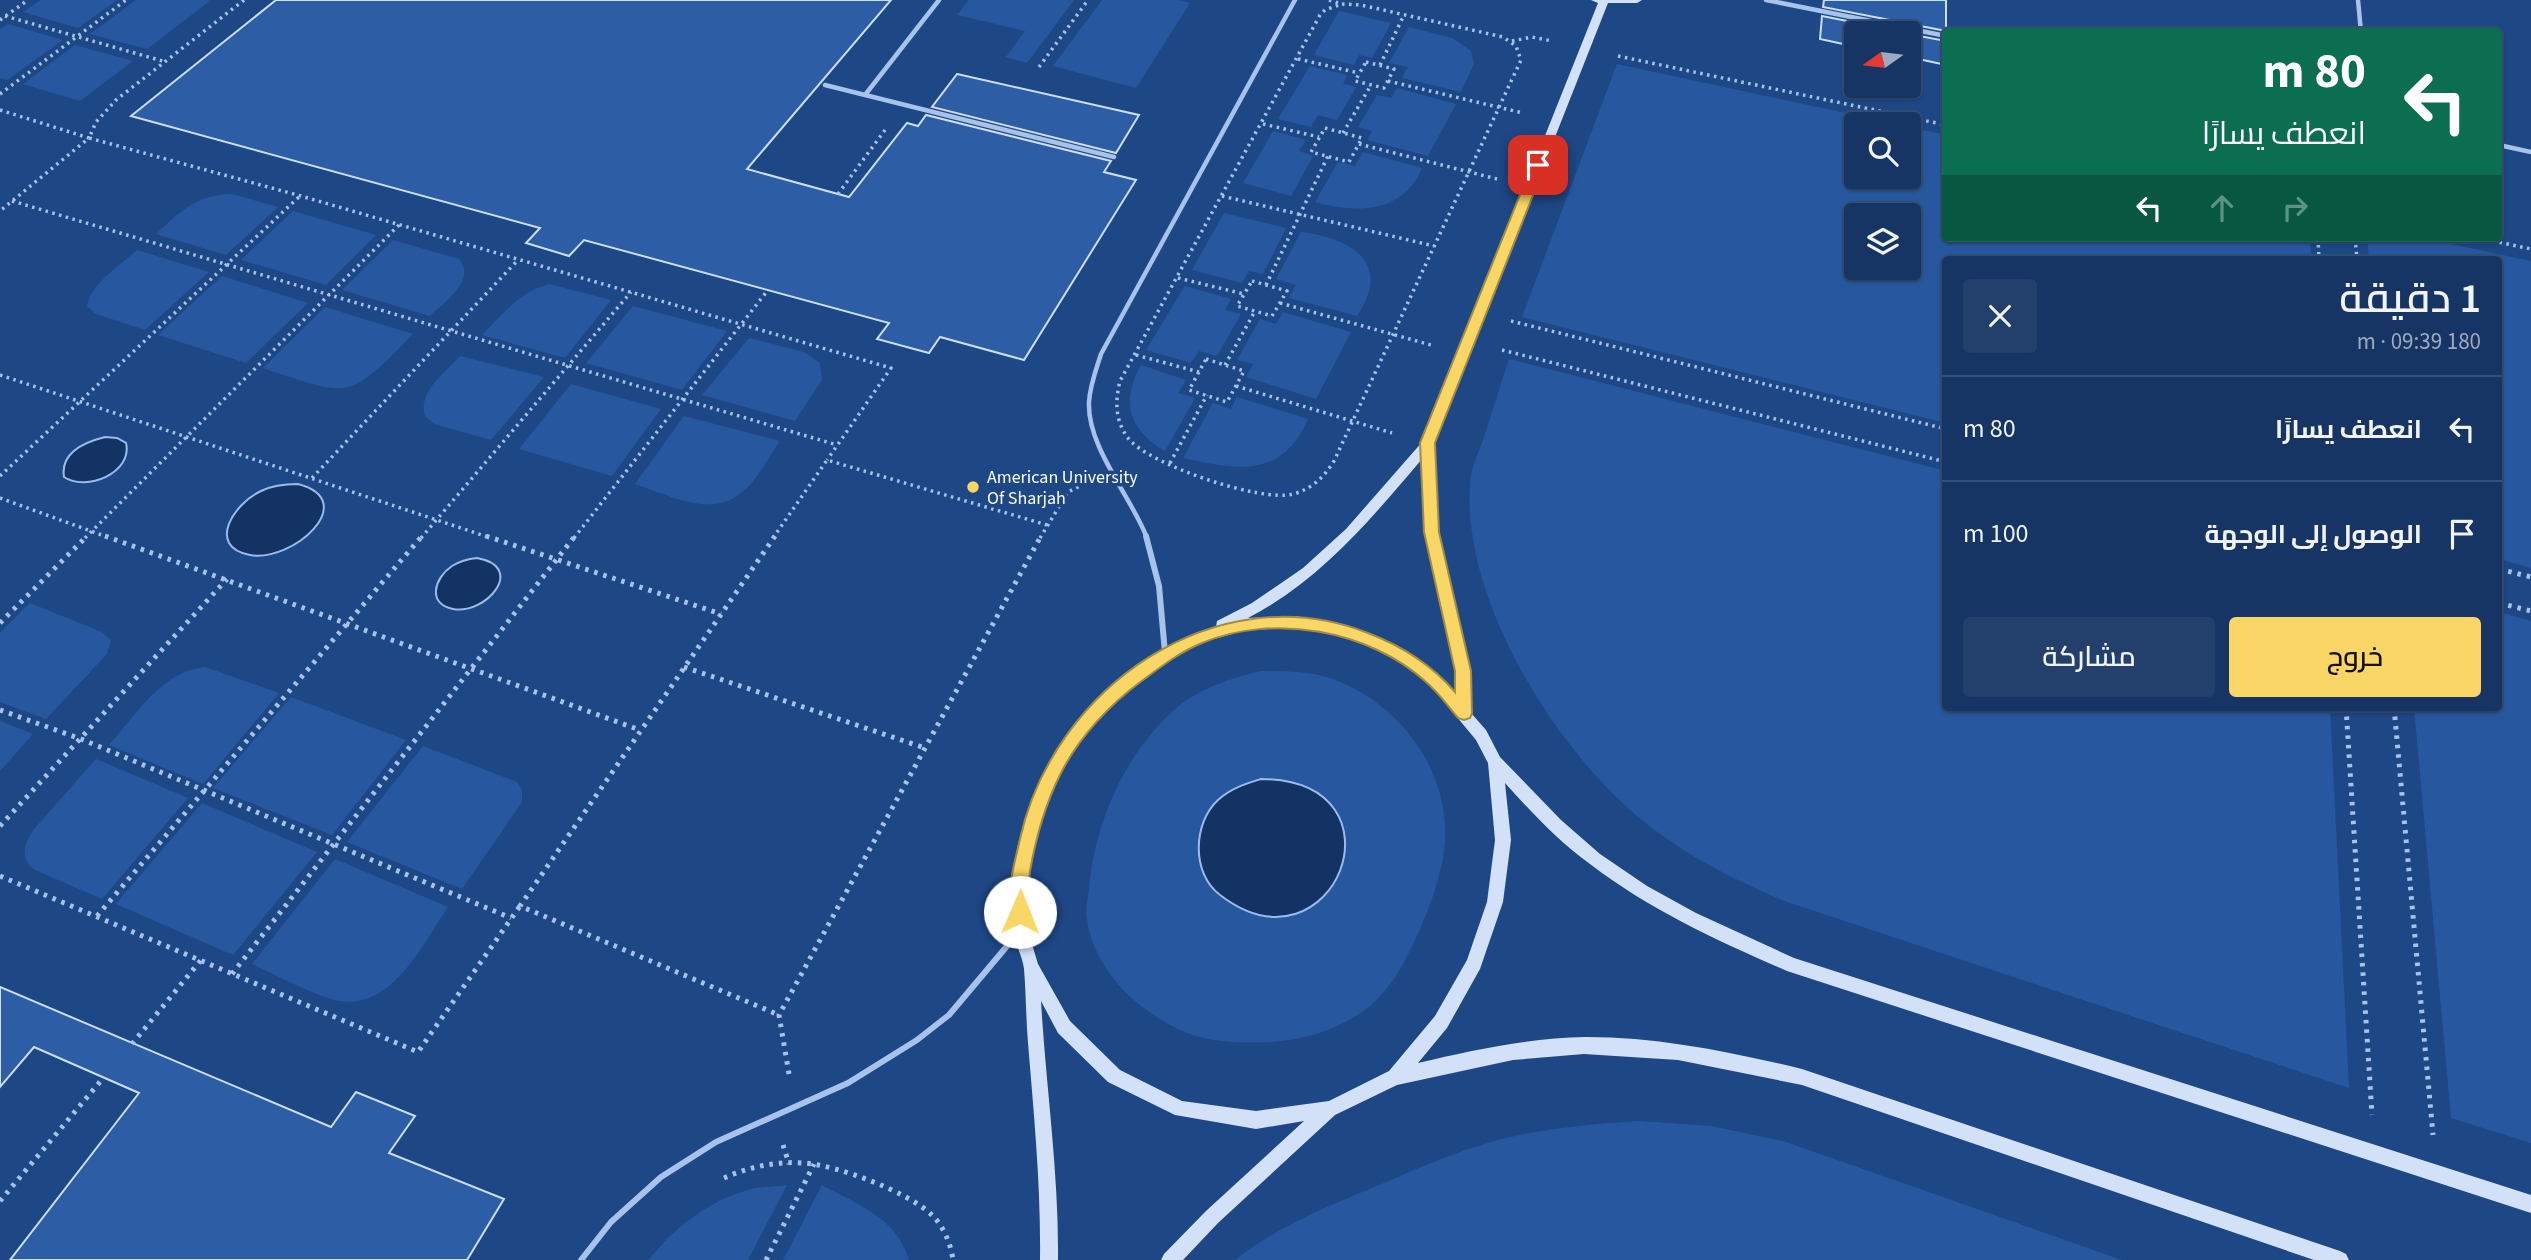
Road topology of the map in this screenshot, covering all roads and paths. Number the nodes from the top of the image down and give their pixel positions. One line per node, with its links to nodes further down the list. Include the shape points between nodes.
1 (28, 0): 16 (path)
2 (126, 0): 20 (path)
3 (235, 0): 11 (path)
4 (939, 0): 33 (lane)
5 (1088, 0): 27 (path)
6 (1295, 0): 23 (lane)
7 (1329, 0): 14 (path)
8 (1637, 0): 12 (street)
9 (1766, 0): 13 (lane)
10 (2358, 0): 18 (lane)
11 (243, 1): 25 (path)
12 (1600, 1): 22 (street)
13 (1775, 1): 19 (lane)
14 (1342, 4): 15 (path); 24 (path, via 1320,15)
15 (1404, 15): 21 (path); 26 (path)
16 (5, 16): 17 (path); 20 (path)
17 (0, 20)
18 (2361, 28)
19 (1942, 35)
20 (77, 37): 25 (path); 32 (path)
21 (1512, 41): 22 (path, via 1532,37); 35 (path, via 1522,53 1521,60)
22 (1585, 49): 38 (street); 40 (path)
23 (1266, 52): 24 (path); 37 (lane)
24 (1296, 58): 28 (path); 39 (path)
25 (167, 62): 43 (path, via 105,110)
26 (1380, 65): 28 (path, via 1366,62); 29 (path, via 1394,69)
27 (1039, 67)
28 (1359, 73): 31 (path, via 1355,81)
29 (1388, 81): 31 (path, via 1384,88); 35 (path)
30 (825, 85): 33 (lane)
31 (1371, 85): 41 (path)
32 (0, 94)
33 (865, 95): 34 (lane)
34 (904, 104): 48 (lane); 51 (path)
35 (1499, 107): 38 (path); 49 (path)
36 (0, 110): 43 (path)
37 (1231, 117): 39 (path); 63 (lane)
38 (1556, 120): 50 (street)
39 (1261, 123): 42 (path); 53 (path)
40 (1942, 124)
41 (1343, 134): 42 (path, via 1325,128); 44 (path, via 1362,138)
42 (1320, 137): 47 (path, via 1311,152)
43 (89, 138): 52 (path); 54 (path)
44 (1359, 144): 47 (path, via 1349,162); 49 (path)
45 (2502, 146): 46 (lane)
46 (2531, 152)
47 (1328, 156): 56 (path)
48 (1114, 158)
49 (1469, 172): 50 (path); 59 (path)
50 (1530, 187): 72 (street)
51 (838, 194)
52 (300, 196): 57 (path); 62 (path)
53 (1222, 196): 56 (path); 64 (path)
54 (12, 201): 55 (path); 62 (path)
55 (0, 211)
56 (1300, 215): 59 (path); 65 (path)
57 (399, 225): 61 (path); 69 (path)
58 (2498, 242): 60 (path)
59 (1434, 246): 75 (path)
60 (2531, 249)
61 (518, 260): 67 (path); 74 (path)
62 (225, 265): 69 (path); 87 (path)
63 (1147, 270): 64 (path); 77 (lane)
64 (1177, 278): 68 (path); 79 (path)
65 (1266, 285): 68 (path, via 1252,281); 70 (path, via 1287,291)
66 (768, 290): 73 (path)
67 (631, 292): 73 (path); 81 (path)
68 (1244, 295): 71 (path, via 1237,306)
69 (327, 296): 74 (path); 90 (path)
70 (1280, 303): 71 (path, via 1272,316); 75 (path)
71 (1255, 311): 80 (path)
72 (1479, 313): 76 (street); 89 (path)
73 (743, 325): 86 (path); 92 (path, via 891,368)
74 (450, 331): 81 (path); 97 (path)
75 (1393, 335): 78 (path); 88 (path)
76 (1468, 341): 78 (street); 94 (path)
77 (1105, 346): 79 (path); 113 (lane, via 1087,392 1087,412 1092,431 1140,521 1157,568)
78 (1463, 353): 91 (street)
79 (1135, 354): 82 (path); 95 (path, via 1116,397 1121,429 1139,450)
80 (1226, 365): 82 (path, via 1206,359); 84 (path, via 1244,371)
81 (568, 366): 86 (path); 100 (path)
82 (1199, 372): 85 (path, via 1189,390)
83 (0, 375): 87 (path)
84 (1236, 386): 85 (path, via 1227,402); 88 (path)
85 (1207, 396): 95 (path)
86 (684, 400): 92 (path); 103 (path)
87 (79, 402): 90 (path); 96 (path)
88 (1352, 422): 91 (path); 95 (path, via 1322,480 1298,494 1270,496)
89 (1942, 428)
90 (187, 436): 97 (path); 102 (path)
91 (1428, 443): 112 (street, via 1351,533 1308,572 1257,607); 119 (street, via 1431,532 1463,671)
92 (838, 445): 93 (path)
93 (827, 460): 101 (path); 109 (path)
94 (1942, 461)
95 (1170, 463)
96 (0, 476)
97 (312, 478): 100 (path)
98 (1068, 492): 101 (path)
99 (0, 498): 102 (path)
100 (437, 520): 103 (path); 111 (path)
101 (1047, 525): 122 (path)
102 (93, 530): 106 (path); 110 (path)
103 (558, 560): 109 (path); 115 (path)
104 (2502, 570): 105 (path)
105 (2531, 577)
106 (227, 579): 111 (path); 121 (path)
107 (2502, 604): 108 (path)
108 (2531, 611)
109 (721, 614): 114 (path)
110 (0, 623)
111 (348, 624): 115 (path); 124 (path)
112 (1199, 637): 113 (street); 119 (street, via 1247,624 1296,622 1345,631 1391,649 1422,670)
113 (1165, 655): 131 (street, via 1122,686 1084,724 1054,769 1033,819 1021,874)
114 (684, 667): 120 (path); 122 (path)
115 (472, 669): 120 (path); 126 (path)
116 (0, 710): 121 (path)
117 (2346, 711): 141 (path)
118 (2395, 711): 143 (path)
119 (1464, 713): 123 (street)
120 (640, 730): 128 (path)
121 (81, 739): 124 (path); 125 (path)
122 (925, 748): 135 (path)
123 (1495, 762): 139 (street, via 1503,840 1494,901 1474,963 1461,987 1441,1022); 141 (street, via 1594,858 1655,900 1723,935 1793,965)
124 (204, 791): 126 (path); 129 (path)
125 (0, 826)
126 (334, 844): 130 (path); 134 (path)
127 (0, 876): 129 (path)
128 (520, 906): 130 (path); 135 (path)
129 (97, 916): 132 (path)
130 (511, 918): 134 (path, via 418,1052)
131 (1020, 931): 133 (street); 147 (lane, via 949,1015 917,1040 848,1083 716,1142 661,1177 611,1222)
132 (201, 960): 134 (path); 136 (path)
133 (1031, 967): 140 (street, via 1064,1027 1114,1076 1181,1109 1256,1120); 150 (street, via 1047,1162)
134 (232, 974)
135 (779, 1015): 137 (path)
136 (132, 1044)
137 (791, 1073)
138 (104, 1077): 145 (path)
139 (1395, 1077): 140 (street); 152 (street, via 1475,1057 1554,1047 1636,1047 1718,1057 1802,1077)
140 (1330, 1109): 151 (street)
141 (2374, 1153): 143 (street)
142 (814, 1164): 144 (path, via 777,1164); 148 (path); 149 (path, via 898,1193 933,1214)
143 (2436, 1174): 146 (street)
144 (721, 1179)
145 (0, 1201)
146 (2531, 1205)
147 (581, 1260)
148 (766, 1260)
149 (953, 1260)
150 (1049, 1260)
151 (1170, 1260)
152 (2340, 1260)

